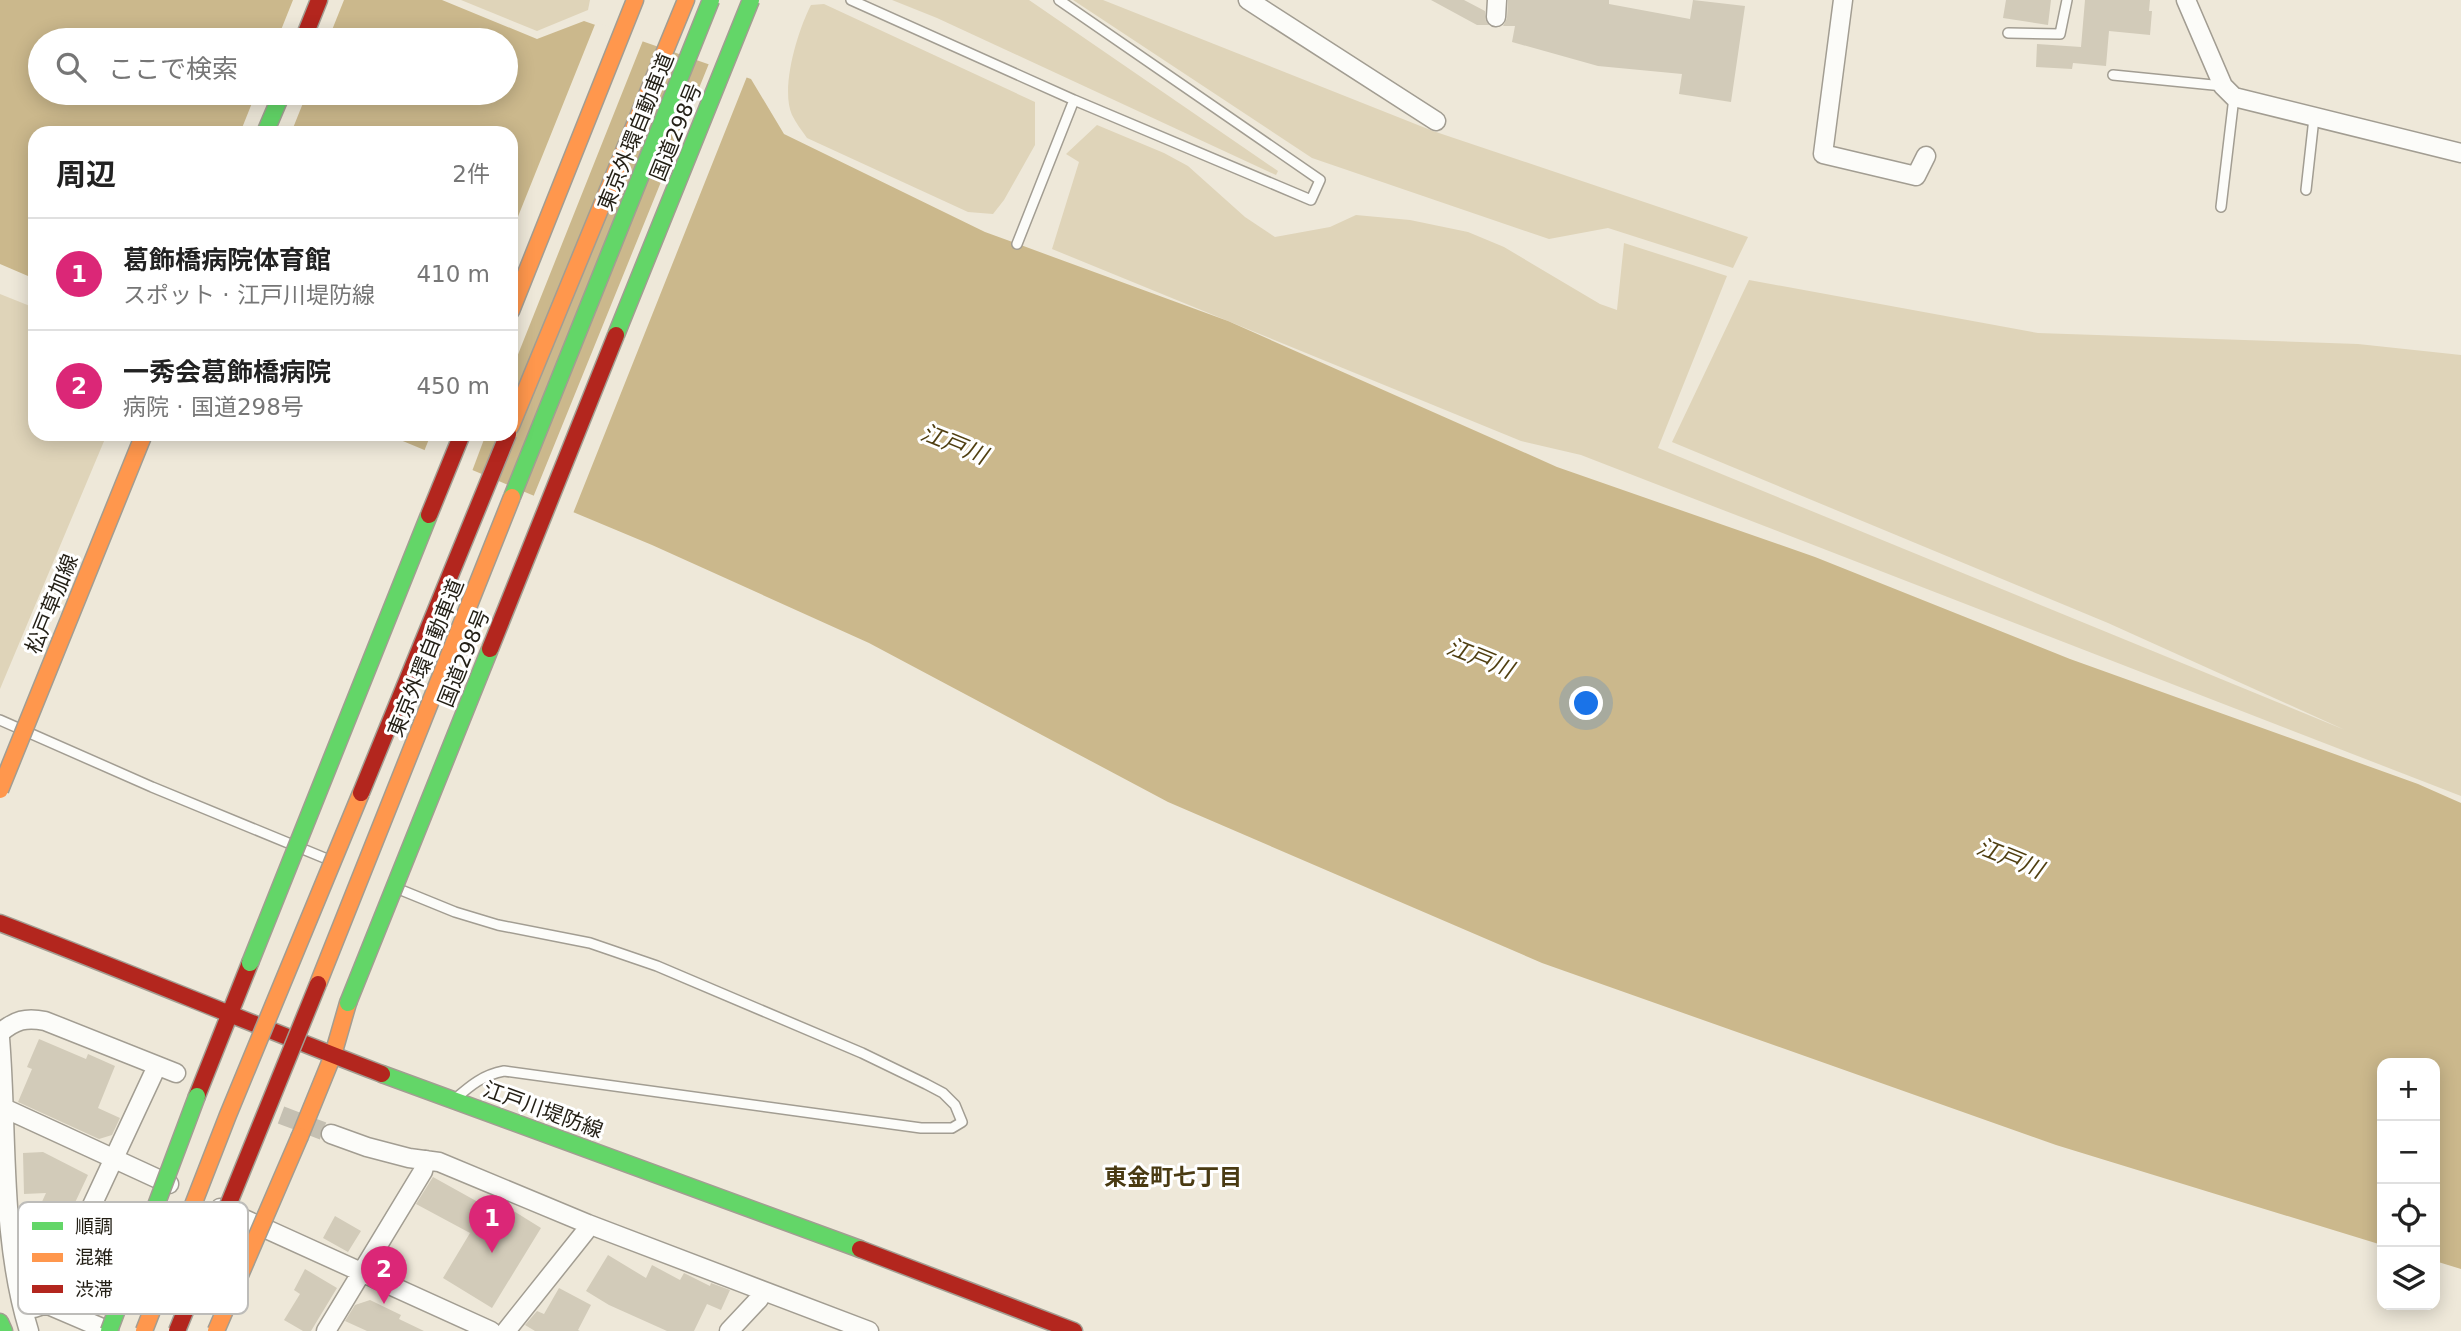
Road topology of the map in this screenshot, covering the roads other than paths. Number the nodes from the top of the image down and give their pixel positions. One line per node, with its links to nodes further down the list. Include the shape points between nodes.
1 (319, 0): 12 (main road)
2 (635, 0): 26 (main road)
3 (686, 0): 27 (main road, 東京外環自動車道)
4 (711, 0): 56 (main road, 東京外環自動車道, bridge)
5 (751, 0): 41 (main road, 国道298号, bridge, via 348,1003)
6 (851, 0): 16 (lane)
7 (1059, 0): 16 (lane, via 1320,180 1311,200)
8 (1248, 0): 19 (street)
9 (1843, 0): 22 (street, via 1823,154 1916,176)
10 (2067, 0): 13 (lane, via 2060,34)
11 (2186, 0): 15 (street)
12 (308, 28)
13 (2008, 33)
14 (2113, 75): 15 (lane)
15 (2229, 91): 18 (street); 24 (lane)
16 (1074, 100): 25 (lane)
17 (277, 105): 20 (main road)
18 (2314, 118): 21 (street); 23 (lane)
19 (1436, 121)
20 (268, 126)
21 (2461, 153)
22 (1926, 156)
23 (2306, 190)
24 (2221, 207)
25 (1017, 244)
26 (518, 293)
27 (518, 409)
28 (141, 441): 32 (main road, 松戸草加線, bridge)
29 (459, 441): 38 (main road, bridge)
30 (505, 441): 54 (main road, 東京外環自動車道, bridge)
31 (0, 720): 33 (lane)
32 (0, 790)
33 (341, 865)
34 (354, 870): 35 (lane)
35 (366, 875)
36 (379, 881): 45 (lane, via 455,912 590,943 657,966 926,1084 955,1105 962,1122 952,1128 921,1128 504,1071 472,1084)
37 (0, 923): 38 (main road, 江戸川堤防線)
38 (228, 1015): 41 (main road, 江戸川堤防線); 53 (main road, bridge)
39 (0, 1033): 42 (street, via 31,1018)
40 (0, 1038): 46 (street)
41 (333, 1055): 45 (main road, 江戸川堤防線); 51 (main road, 国道298号, bridge)
42 (157, 1066): 43 (street); 49 (street)
43 (176, 1073)
44 (215, 1089): 47 (street)
45 (454, 1101): 82 (main road, 江戸川堤防線)
46 (4, 1108): 49 (street); 63 (street, via 5,1204)
47 (281, 1115)
48 (331, 1134): 50 (street)
49 (114, 1158): 52 (street); 55 (street)
50 (426, 1160): 58 (street); 61 (street)
51 (282, 1180): 59 (main road, 国道298号, bridge); 60 (main road, bridge)
52 (94, 1202)
53 (157, 1202)
54 (194, 1202)
55 (208, 1202)
56 (230, 1202)
57 (248, 1221): 61 (street)
58 (588, 1224): 62 (street); 79 (street)
59 (248, 1258)
60 (263, 1262)
61 (360, 1273): 77 (street); 78 (street)
62 (762, 1291): 80 (street, via 760,1299); 81 (street)
63 (18, 1299)
64 (23, 1314): 72 (street)
65 (69, 1314): 73 (street)
66 (115, 1314): 73 (main road, bridge)
67 (151, 1314): 74 (main road, 東京外環自動車道, bridge)
68 (184, 1314): 75 (main road, 東京外環自動車道, bridge)
69 (223, 1314): 76 (main road, 国道298号, bridge)
70 (0, 1322): 71 (main road)
71 (4, 1331)
72 (29, 1331)
73 (109, 1331)
74 (144, 1331)
75 (177, 1331)
76 (216, 1331)
77 (326, 1331)
78 (491, 1331)
79 (506, 1331)
80 (729, 1331)
81 (869, 1331)
82 (1074, 1331)

